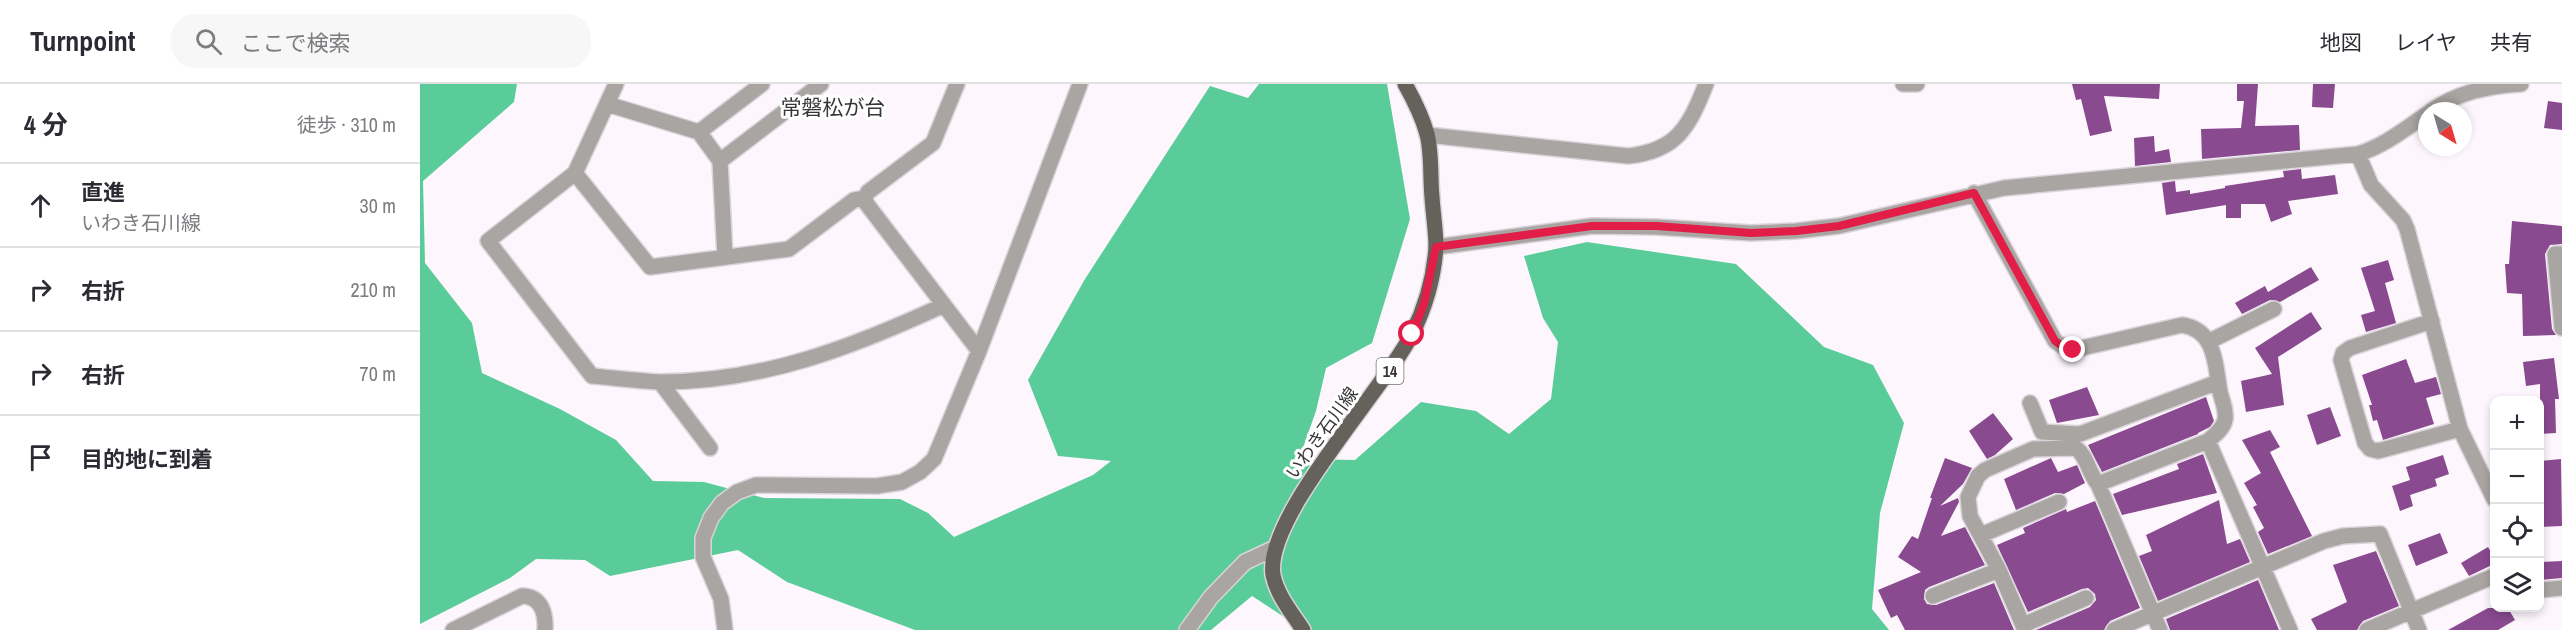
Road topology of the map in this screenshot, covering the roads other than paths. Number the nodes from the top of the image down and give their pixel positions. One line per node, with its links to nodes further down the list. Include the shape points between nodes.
1 (616, 84): 13 (street)
2 (762, 84): 15 (street)
3 (821, 84): 18 (street)
4 (957, 84): 21 (street, via 933,143)
5 (1080, 84): 30 (street)
6 (1405, 84): 16 (main road, いわき石川線 / 14)
7 (1706, 84): 16 (street, via 1697,108 1681,132 1668,145 1649,154 1628,156)
8 (1903, 84): 9 (street)
9 (1917, 84)
10 (2521, 84): 11 (street)
11 (2495, 85): 12 (street)
12 (2447, 102)
13 (607, 104): 15 (street); 19 (street)
14 (2418, 120): 17 (street, via 2373,150)
15 (699, 132): 18 (street)
16 (1427, 135): 22 (main road, いわき石川線 / 14)
17 (2358, 154): 20 (street); 27 (street, via 2371,185 2403,220)
18 (720, 161): 24 (street)
19 (575, 173): 24 (street, via 650,267); 31 (street, via 488,241 592,376)
20 (1974, 193): 22 (street, via 1839,226 1796,231 1751,233 1592,226); 29 (street, via 2055,341 2062,346 2073,350 2182,325 2194,327)
21 (865, 198): 24 (street, via 854,200 789,249); 25 (street)
22 (1436, 247): 41 (main road, いわき石川線 / 14, via 1424,304 1412,334 1385,380 1311,478)
23 (2562, 254): 28 (street, via 2555,254)
24 (725, 257)
25 (944, 305): 30 (street); 31 (street, via 830,354 762,372)
26 (2274, 309): 29 (street)
27 (2432, 321): 34 (street); 34 (street, via 2350,348 2341,360 2370,449 2378,451)
28 (2562, 328)
29 (2208, 342): 32 (street)
30 (979, 351): 54 (street, via 934,459 920,472 902,482 877,486 756,485 736,492 722,503 703,538 703,557 721,599)
31 (660, 382): 36 (street)
32 (2218, 382): 33 (street, via 2080,434 2042,432); 35 (street, via 2225,419 2218,433)
33 (2030, 403)
34 (2460, 429): 38 (street)
35 (2208, 441): 37 (street); 42 (street)
36 (710, 448)
37 (2098, 484): 40 (street, via 2076,448 2033,449 2014,457 1978,476 1968,497 1970,516); 50 (street)
38 (2490, 491)
39 (2059, 502): 40 (street)
40 (1981, 535): 43 (street)
41 (1275, 548): 55 (street, via 1245,562 1211,597); 56 (main road, いわき石川線 / 14, via 1273,574 1280,595)
42 (2262, 567): 49 (street, via 2324,541 2379,534); 50 (street); 59 (street)
43 (1999, 570): 47 (street); 51 (street)
44 (2490, 578): 49 (street)
45 (2562, 588): 46 (street)
46 (2544, 590)
47 (1933, 596)
48 (2086, 598): 51 (street)
49 (2411, 611): 60 (street); 61 (street)
50 (2153, 613): 57 (street); 58 (street)
51 (2024, 627)
52 (453, 630): 53 (street, via 522,596 531,596 539,603)
53 (545, 630)
54 (725, 630)
55 (1187, 630)
56 (1304, 630)
57 (2114, 630)
58 (2160, 630)
59 (2290, 630)
60 (2367, 630)
61 (2419, 630)

